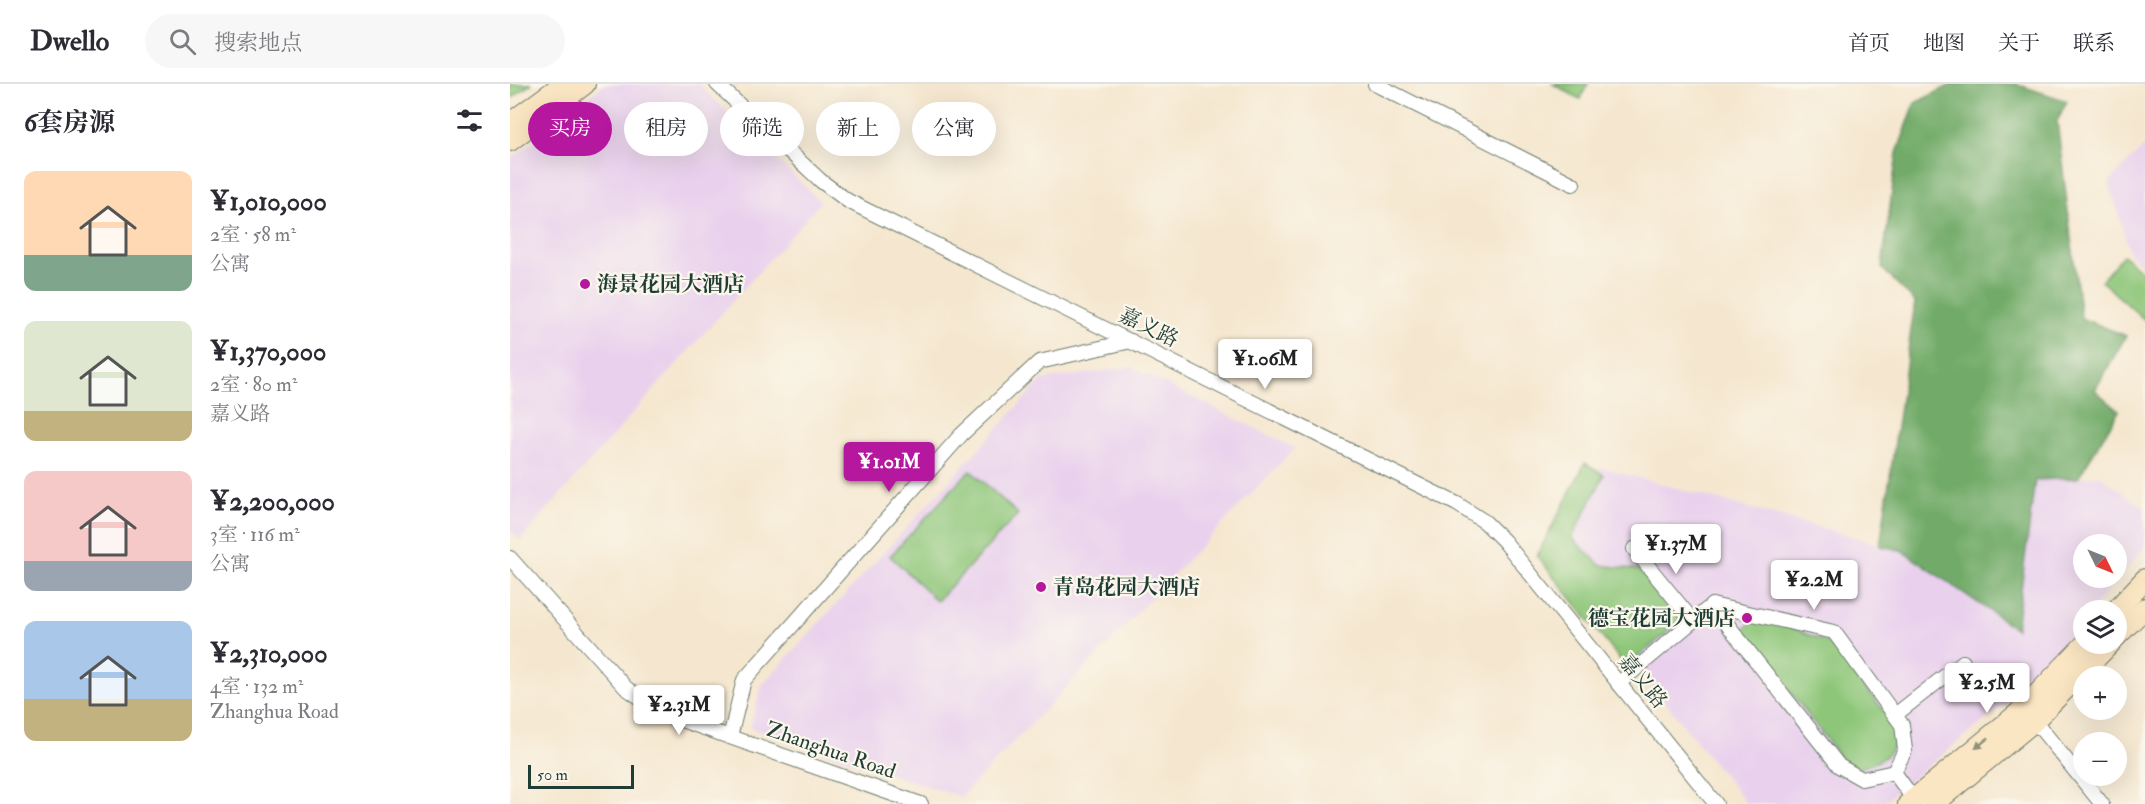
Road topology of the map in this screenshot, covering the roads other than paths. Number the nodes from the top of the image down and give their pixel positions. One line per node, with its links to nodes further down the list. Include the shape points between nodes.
1 (563, 84): 5 (main road)
2 (585, 84): 6 (main road)
3 (717, 84): 8 (street, 嘉义路, via 821,181 848,201)
4 (1375, 84): 7 (street)
5 (510, 123)
6 (510, 141)
7 (1574, 184)
8 (1131, 341): 20 (street, 嘉义路, via 1475,515 1504,541); 23 (street, via 1039,362 961,435 744,680)
9 (1634, 549): 15 (street)
10 (513, 567): 23 (street, Zhanghua Road, via 626,688 664,714)
11 (2145, 579): 12 (main road)
12 (2125, 600)
13 (1712, 605): 15 (street); 22 (street, via 1834,632); 24 (street, via 1839,766 1863,779)
14 (2145, 608): 16 (main road)
15 (1693, 621): 20 (street)
16 (2127, 626)
17 (2077, 654): 21 (main road)
18 (2099, 654): 21 (main road)
19 (1963, 662): 22 (street)
20 (1618, 684): 27 (street, 嘉义路)
21 (2030, 714): 25 (main road, one-way to 25); 28 (main road); 29 (street)
22 (1895, 716): 24 (street, via 1902,725 1905,750)
23 (730, 737): 26 (street, Zhanghua Road)
24 (1894, 772): 25 (street)
25 (1913, 802)
26 (921, 804)
27 (1716, 804)
28 (1934, 804)
29 (2102, 804)

